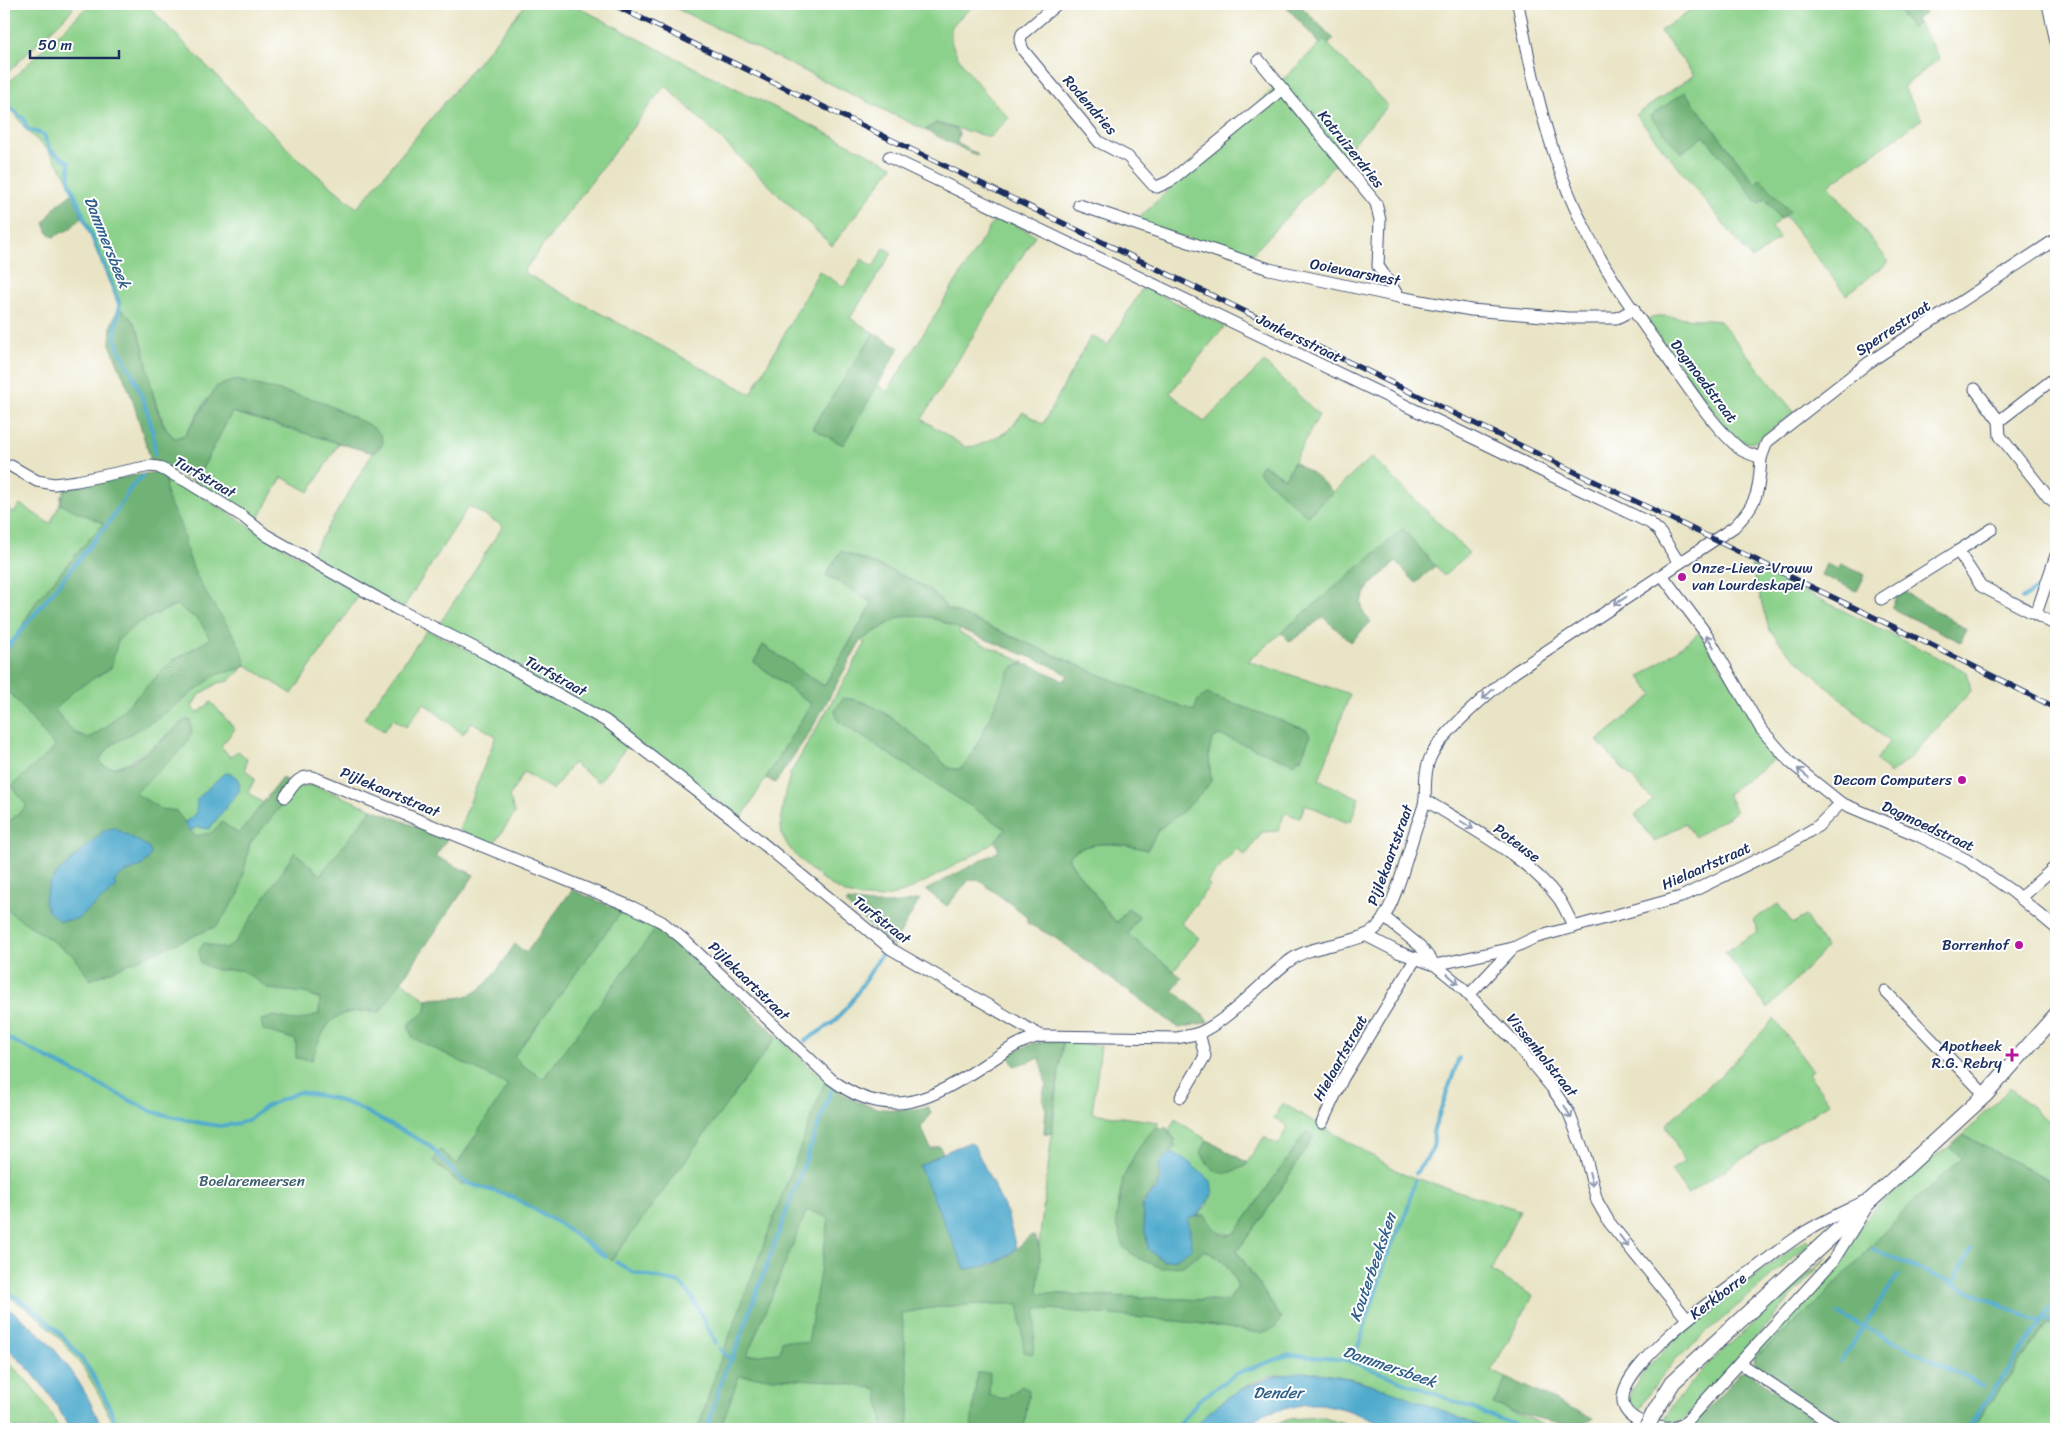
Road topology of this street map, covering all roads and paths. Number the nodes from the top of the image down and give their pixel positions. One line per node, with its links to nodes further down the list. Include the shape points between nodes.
1 (1057, 4): 6 (street, Rodendries, via 1022,34 1023,50 1099,142 1128,157 1157,187 1170,181)
2 (1518, 4): 11 (street, Dagmoedstraat, via 1534,88 1550,145 1584,228)
3 (2048, 4): 4 (street)
4 (2056, 42)
5 (1259, 60): 6 (street, Katruizerdries)
6 (1283, 89): 10 (street, Katruizerdries, via 1376,203 1380,220 1378,266)
7 (889, 157): 21 (street, Jonkersstraat, via 1650,523 1659,531)
8 (1079, 205): 10 (street, Ooievaarsnest, via 1268,270)
9 (2056, 239): 15 (street, Sperrestraat, via 1860,368 1767,442)
10 (1398, 296): 11 (street, Ooievaarsnest, via 1471,310 1568,318 1617,318)
11 (1634, 309): 15 (street, Dagmoedstraat, via 1717,426 1741,450)
12 (2056, 377): 14 (street)
13 (1975, 389): 14 (street)
14 (2000, 421): 17 (street, via 2000,436)
15 (1761, 458): 21 (street, via 1759,490 1753,506 1734,527)
16 (11, 466): 42 (street, Turfstraat, via 45,484 150,466 186,481 242,516 266,536 606,721 732,818 891,949)
17 (2056, 503)
18 (1992, 529): 19 (street)
19 (1958, 551): 23 (street); 24 (street, via 1981,586)
20 (2056, 555): 24 (street)
21 (1680, 564): 22 (street)
22 (1662, 575): 27 (street, Pijlekaartstraat, one-way to 27, via 1489,692 1437,745 1429,759 1424,782); 28 (street, Dagmoedstraat, one-way to 22, via 1791,763 1761,729 1707,635)
23 (1881, 599)
24 (2036, 614): 25 (street)
25 (2056, 625)
26 (285, 797): 42 (street, Pijlekaartstraat, via 299,779 313,777 662,922 683,938 820,1070 858,1096 880,1103 915,1102 955,1085 1026,1039)
27 (1425, 800): 31 (street, Pijlekaartstraat); 32 (street, Poteuse, one-way to 32, via 1503,848 1558,899)
28 (1841, 803): 30 (street, Dagmoedstraat, via 1967,860); 32 (street, Hielaartstraat, via 1818,826 1795,840 1681,897)
29 (2056, 866): 30 (street)
30 (2020, 898): 33 (street, Dagmoedstraat)
31 (1384, 917): 34 (street, Pijlekaartstraat, via 1377,928); 37 (street, Hielaartstraat, via 1420,946)
32 (1574, 926): 35 (street, Hielaartstraat)
33 (2056, 928)
34 (1365, 935): 36 (street, Hielaartstraat); 41 (street, Pijlekaartstraat, via 1294,957 1215,1024)
35 (1513, 948): 37 (street, Hielaartstraat); 39 (street, Hielaartstraat)
36 (1416, 958): 37 (street, Hielaartstraat); 45 (street, Hielaartstraat, via 1343,1078)
37 (1436, 964): 39 (street, Hielaartstraat, one-way to 39)
38 (1884, 991): 43 (street)
39 (1468, 995): 47 (street, Vissenholstraat, one-way to 47, via 1513,1040 1569,1113 1586,1158 1597,1201 1609,1222)
40 (2056, 1015): 43 (street, Kerkborre)
41 (1199, 1033): 42 (street, Pijlekaartstraat, via 1177,1038); 44 (street, via 1205,1056)
42 (1041, 1036)
43 (1985, 1095): 46 (street, Kerkborre)
44 (1181, 1097)
45 (1322, 1122)
46 (1872, 1197): 47 (street, Kerkborre, via 1805,1232); 48 (street, Kerkborre, via 1833,1261); 49 (street, Kerkborre, bridge, via 1673,1382)
47 (1687, 1320): 48 (street, Kerkborre, via 1661,1343 1629,1380 1623,1396 1623,1409 1634,1420 1665,1429 1676,1428 1692,1416)
48 (1740, 1362): 50 (street)
49 (1646, 1429)
50 (1839, 1429)

